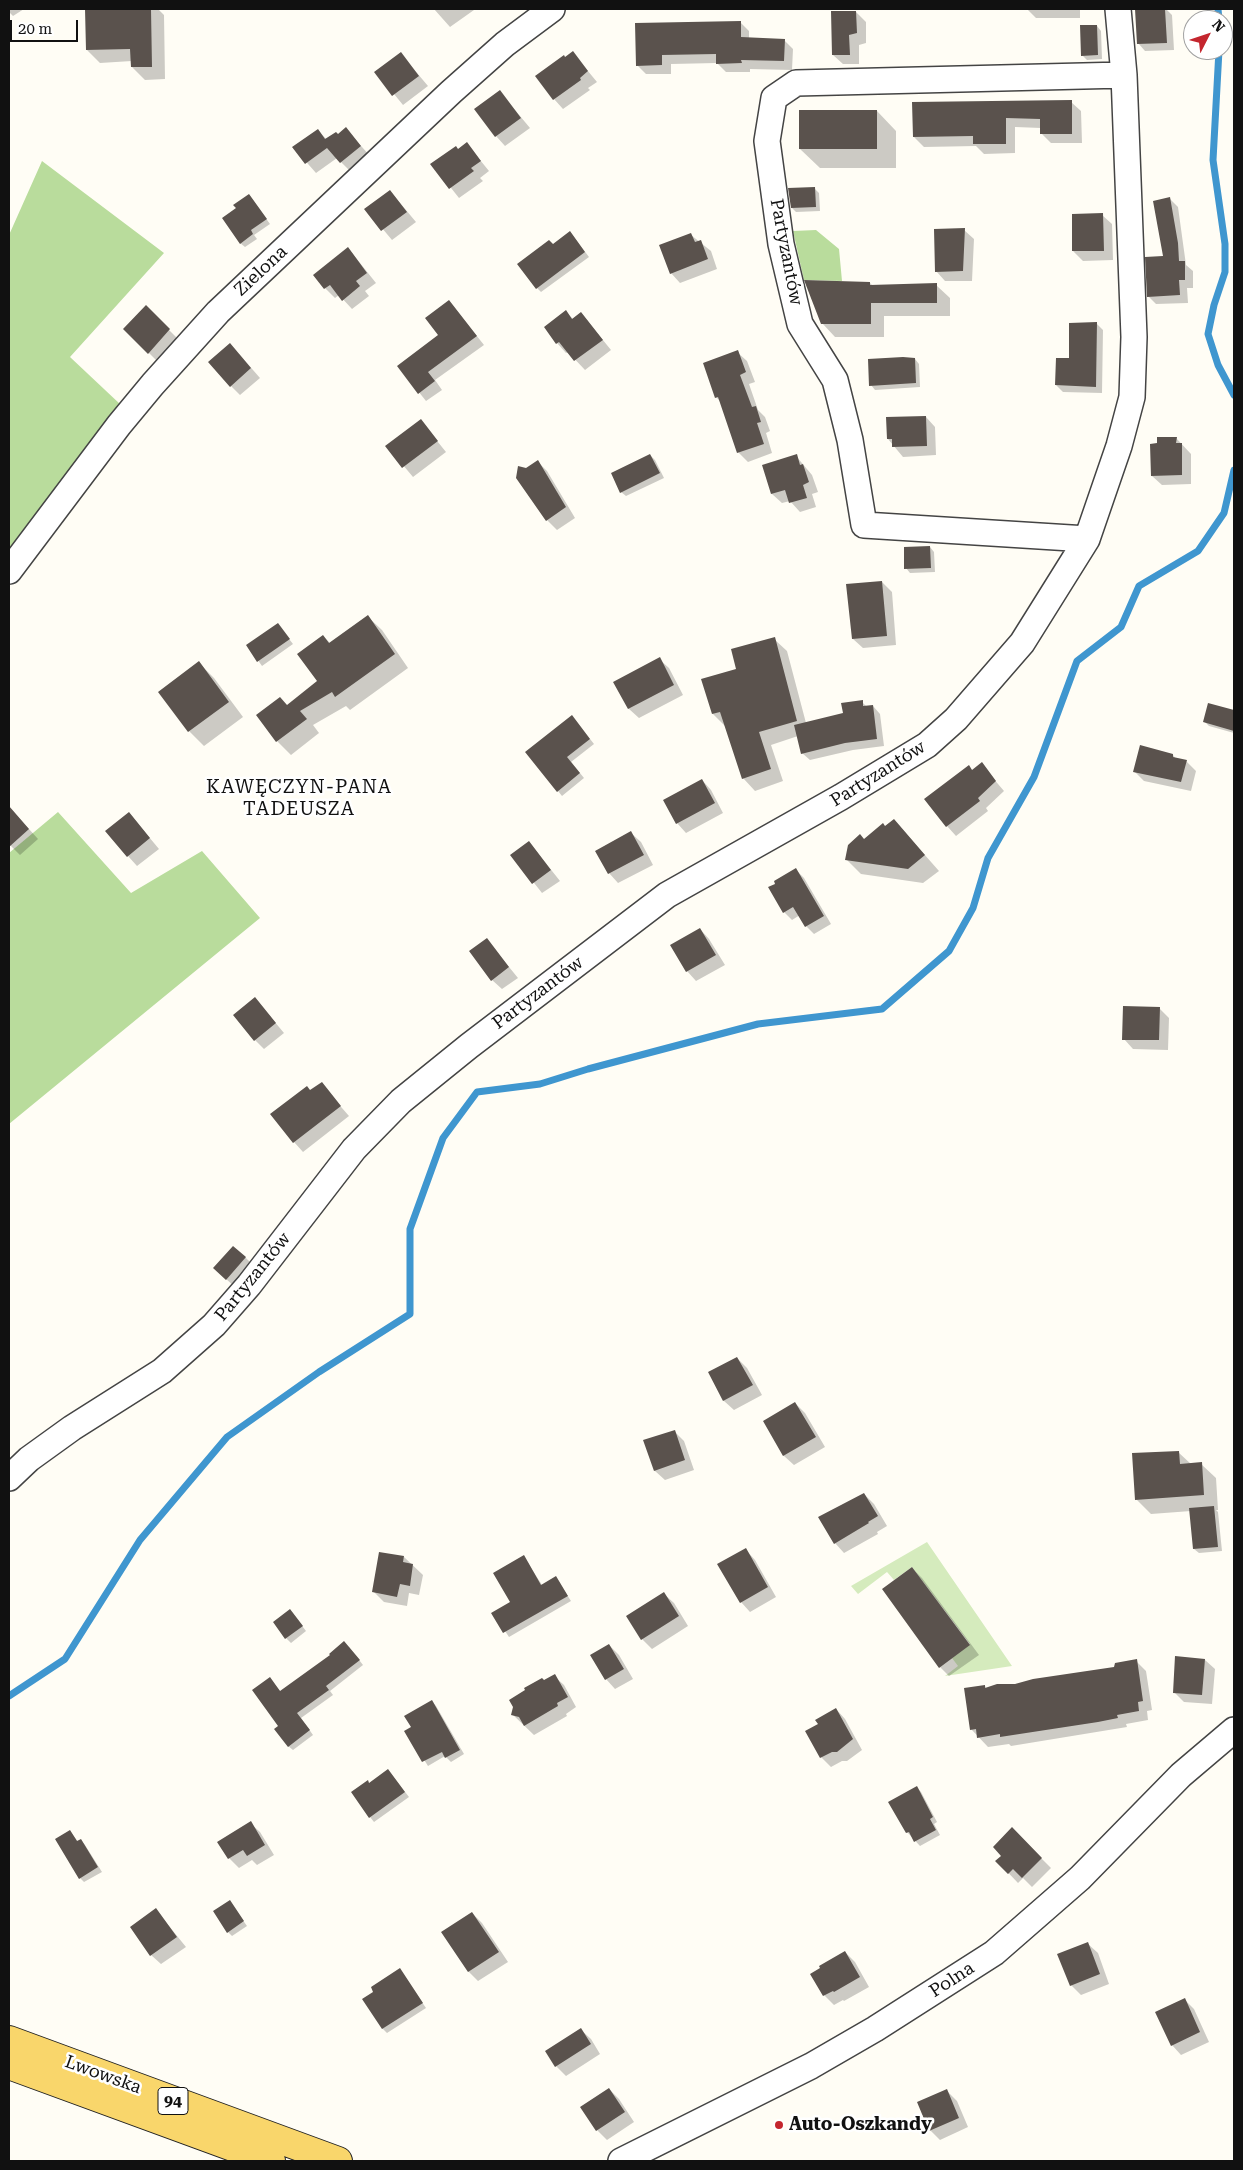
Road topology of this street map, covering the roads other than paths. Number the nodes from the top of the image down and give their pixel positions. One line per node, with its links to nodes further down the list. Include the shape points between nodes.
1 (552, 9): 5 (street, Zielona, via 505,44 451,92 218,312 125,418)
2 (1118, 9): 3 (street, Partyzantów)
3 (1124, 76): 4 (street, Partyzantów, via 1134,337 1132,397); 4 (street, Partyzantów, via 796,83 774,98 767,141 781,244 800,324 835,380 850,440 864,525)
4 (1087, 539): 6 (street, Partyzantów, via 1022,643 956,719 927,745 842,798 667,895 469,1046 401,1101 354,1149 214,1325 162,1371 72,1428)
5 (9, 571)
6 (9, 1478)
7 (1234, 1730): 12 (street, Polna, via 1182,1775 1080,1878 994,1953 811,2066)
8 (9, 2040): 11 (main road, Lwowska / 94)
9 (9, 2065): 10 (main road, Lwowska / 94)
10 (271, 2161)
11 (338, 2161)
12 (621, 2161)

